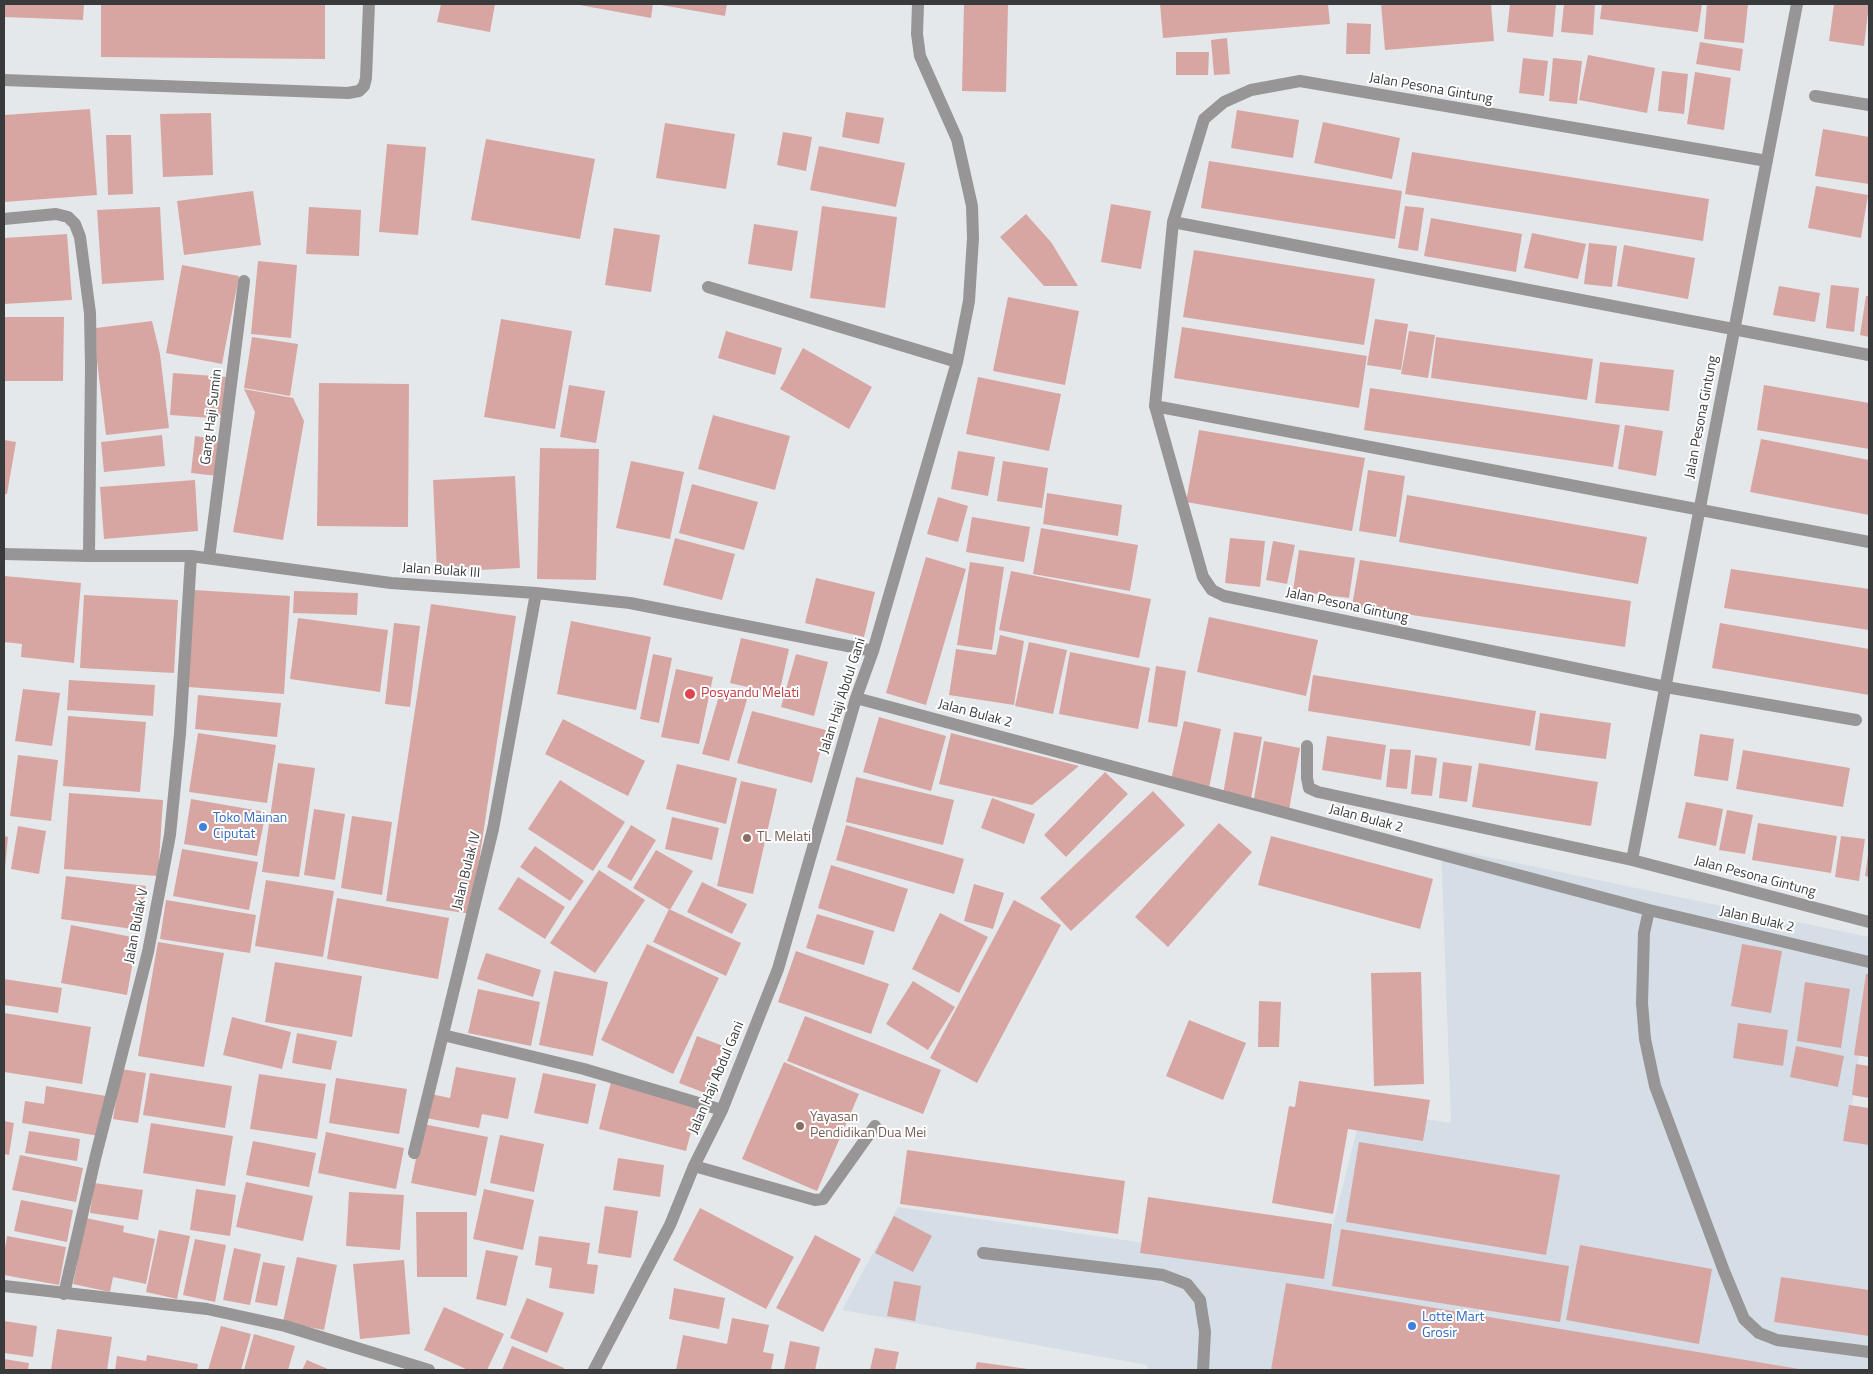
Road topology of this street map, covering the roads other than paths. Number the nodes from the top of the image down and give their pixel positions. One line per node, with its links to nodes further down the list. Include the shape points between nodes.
1 (369, 4): 4 (street, via 366,78 358,91)
2 (918, 4): 14 (street, Jalan Haji Abdul Gani, via 920,56 958,139 972,206 969,302)
3 (1797, 4): 7 (street, Jalan Pesona Gintung)
4 (4, 80)
5 (1815, 96): 6 (street)
6 (1869, 105)
7 (1766, 161): 9 (street, Jalan Pesona Gintung, via 1300,82 1252,90 1224,102 1204,119); 12 (street, Jalan Pesona Gintung)
8 (4, 220): 19 (street, via 56,214 68,216 80,237 90,313)
9 (1173, 222): 12 (street); 15 (street, Jalan Pesona Gintung)
10 (244, 280): 21 (street, Gang Haji Sumin)
11 (708, 287): 14 (street)
12 (1734, 330): 13 (street); 16 (street, Jalan Pesona Gintung)
13 (1869, 356)
14 (957, 362): 23 (street, Jalan Haji Abdul Gani)
15 (1155, 406): 16 (street); 24 (street, Jalan Pesona Gintung, via 1203,577 1212,590 1224,596)
16 (1700, 510): 17 (street); 24 (street, Jalan Pesona Gintung)
17 (1869, 542)
18 (4, 554): 19 (street, Jalan Bulak III)
19 (89, 556): 20 (street, Jalan Bulak III)
20 (191, 556): 21 (street, Jalan Bulak III); 39 (street, Jalan Bulak V, via 170,835 148,952)
21 (209, 558): 22 (street, Jalan Bulak III, via 391,582)
22 (536, 593): 23 (street, Jalan Bulak III, via 630,603); 32 (street, Jalan Bulak IV, via 493,829)
23 (873, 651): 25 (street, Jalan Haji Abdul Gani)
24 (1666, 687): 26 (street, Jalan Pesona Gintung); 28 (street, Jalan Pesona Gintung)
25 (856, 698): 29 (street, Jalan Bulak 2); 33 (street, Jalan Haji Abdul Gani, via 778,969)
26 (1856, 720)
27 (1308, 746): 28 (street, Jalan Pesona Gintung, via 1306,778 1309,788 1318,792)
28 (1632, 860): 30 (street, Jalan Pesona Gintung)
29 (1649, 910): 31 (street, Jalan Bulak 2); 40 (street, via 1644,933 1642,1004 1655,1086 1744,1319 1759,1333 1777,1340)
30 (1869, 922)
31 (1869, 962)
32 (443, 1034): 33 (street, via 584,1069); 35 (street, Jalan Bulak IV)
33 (722, 1110): 36 (street, Jalan Haji Abdul Gani)
34 (876, 1126): 36 (street, via 823,1199 815,1200)
35 (414, 1153)
36 (694, 1166): 42 (street, Jalan Haji Abdul Gani, via 670,1225)
37 (983, 1253): 43 (street, via 1163,1275 1186,1284 1200,1300 1205,1332)
38 (4, 1286): 39 (street)
39 (64, 1294): 41 (street, via 206,1309 284,1326)
40 (1869, 1352)
41 (428, 1370)
42 (594, 1370)
43 (1203, 1370)

